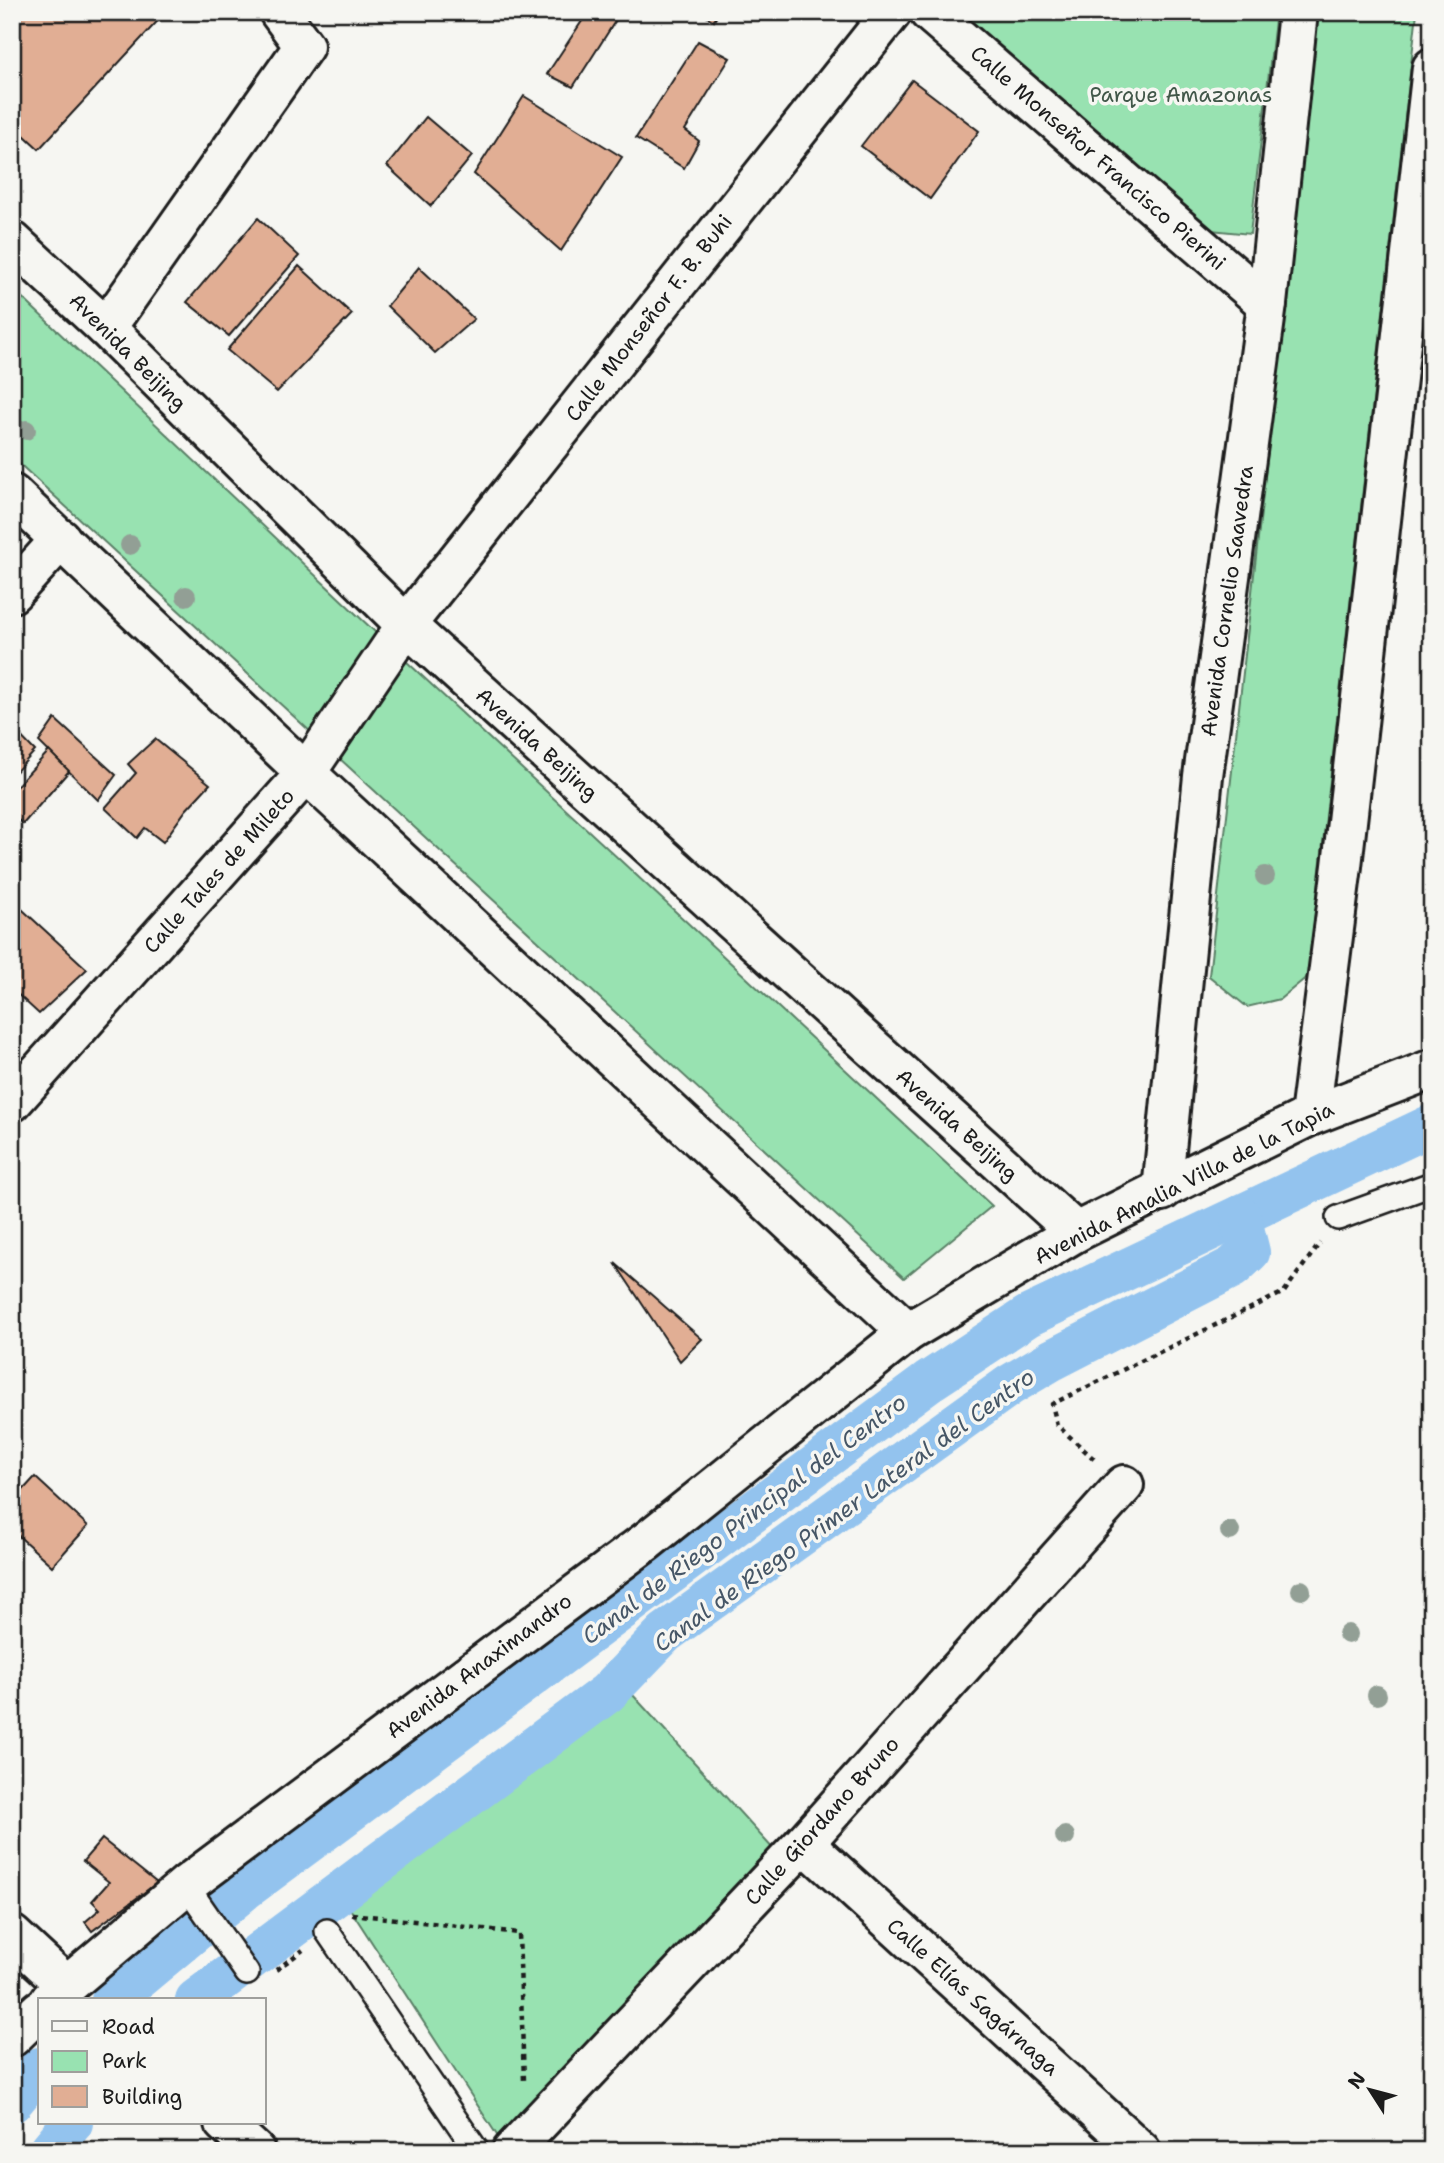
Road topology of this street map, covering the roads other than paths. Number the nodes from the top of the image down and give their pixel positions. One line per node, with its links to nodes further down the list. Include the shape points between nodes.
1 (279, 12): 8 (street, via 304,46)
2 (892, 12): 12 (street, Calle Monseñor F. B. Buhi)
3 (929, 12): 7 (street, Calle Monseñor Francisco Pierini)
4 (1298, 12): 7 (street, Avenida Cornelio Saavedra)
5 (1432, 68): 16 (street)
6 (12, 241): 8 (street, Avenida Beijing)
7 (1267, 304): 18 (street, Avenida Cornelio Saavedra, via 1203,776)
8 (106, 328): 12 (street, Avenida Beijing)
9 (12, 494): 10 (street)
10 (61, 539): 11 (street); 13 (street)
11 (12, 593)
12 (406, 625): 13 (street, Calle Tales de Mileto); 20 (street, Avenida Beijing)
13 (306, 773): 15 (street, Calle Tales de Mileto); 21 (street)
14 (1432, 1069): 16 (street, Avenida Amalia Villa de la Tapia)
15 (12, 1102)
16 (1310, 1116): 18 (street, Avenida Amalia Villa de la Tapia)
17 (1432, 1184): 19 (lane)
18 (1162, 1191): 20 (street, Avenida Amalia Villa de la Tapia)
19 (1338, 1218)
20 (1076, 1233): 21 (street, Avenida Amalia Villa de la Tapia)
21 (908, 1332): 24 (street, Avenida Anaximandro)
22 (1124, 1485): 23 (street, Calle Giordano Bruno)
23 (804, 1843): 33 (street, Calle Giordano Bruno); 36 (street, Calle Elías Sagárnaga)
24 (192, 1894): 27 (lane); 29 (street, Avenida Anaximandro)
25 (327, 1931): 35 (lane)
26 (12, 1934): 28 (street)
27 (247, 1972)
28 (59, 1998)
29 (61, 1998)
30 (38, 2016): 31 (street, Avenida Anaximandro)
31 (12, 2037)
32 (225, 2124): 34 (street)
33 (524, 2139)
34 (255, 2151)
35 (477, 2151)
36 (1141, 2151)

